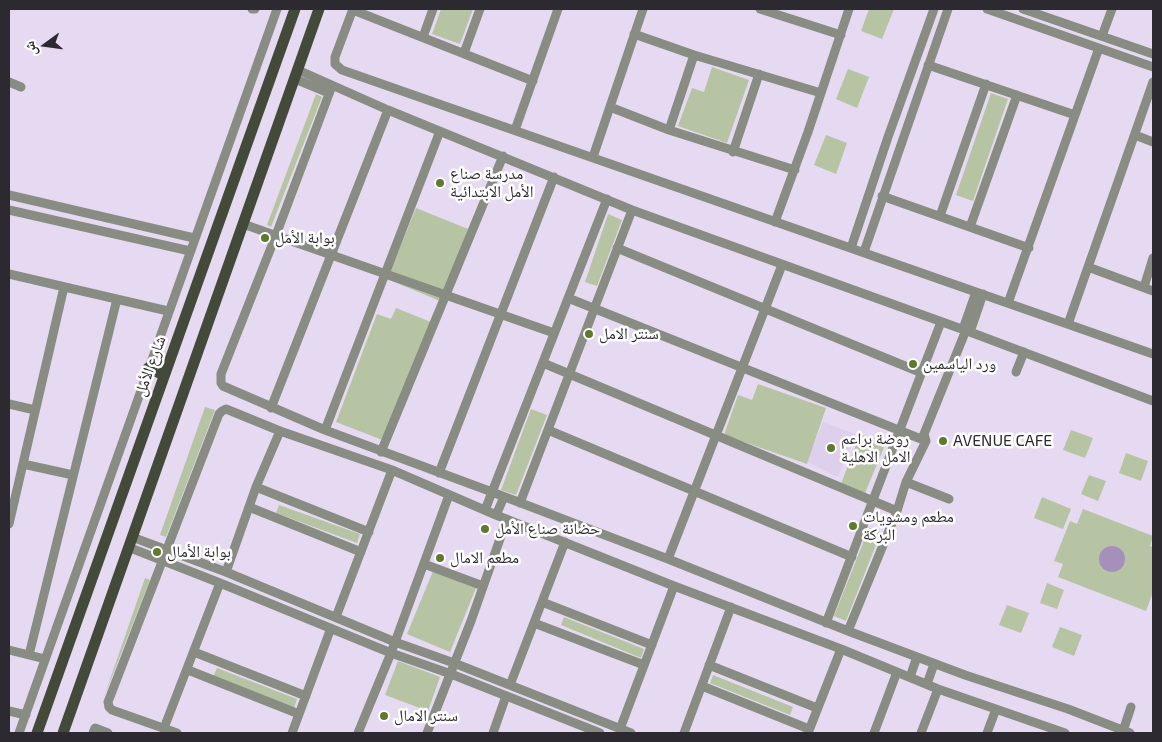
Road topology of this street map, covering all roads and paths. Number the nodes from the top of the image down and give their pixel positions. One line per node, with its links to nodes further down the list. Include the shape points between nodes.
1 (277, 9): 59 (street)
2 (295, 9): 95 (main road, شارع الأمل)
3 (319, 9): 26 (main road)
4 (353, 9): 19 (street); 39 (street, via 334,57 337,67)
5 (433, 9): 19 (street)
6 (480, 9): 21 (street)
7 (558, 9): 28 (street)
8 (643, 9): 16 (street)
9 (760, 9): 17 (street)
10 (849, 9): 17 (street)
11 (934, 9): 61 (street)
12 (948, 9): 24 (street)
13 (987, 9): 20 (street)
14 (1023, 9): 18 (street)
15 (1112, 9): 18 (street)
16 (634, 34): 23 (street); 36 (street)
17 (841, 35): 34 (street)
18 (1102, 36): 22 (street)
19 (423, 37): 21 (street)
20 (1099, 48): 25 (street); 38 (street)
21 (464, 53): 28 (street)
22 (1153, 54)
23 (694, 55): 27 (street); 40 (street)
24 (928, 65): 31 (street); 50 (street)
25 (1153, 67)
26 (296, 74): 33 (street); 56 (main road)
27 (759, 74): 34 (street); 44 (street)
28 (533, 81): 39 (street)
29 (9, 82): 32 (street)
30 (1153, 82): 42 (street)
31 (986, 84): 35 (street); 54 (street)
32 (22, 87)
33 (331, 89): 37 (street); 58 (street)
34 (822, 93): 47 (street)
35 (1017, 95): 38 (street); 57 (street)
36 (610, 107): 40 (street); 46 (street)
37 (388, 110): 41 (street); 65 (street)
38 (1075, 115): 62 (street)
39 (515, 130): 46 (street)
40 (669, 130): 44 (street)
41 (440, 131): 45 (street); 69 (street)
42 (1135, 136): 43 (street); 68 (street)
43 (1153, 142)
44 (733, 152): 47 (street)
45 (503, 156): 48 (street); 75 (street)
46 (592, 157): 55 (street)
47 (795, 170): 55 (street)
48 (554, 177): 51 (street); 82 (street)
49 (9, 195): 59 (street)
50 (882, 196): 54 (street); 64 (street)
51 (607, 199): 53 (street); 76 (street)
52 (9, 210): 63 (street)
53 (632, 210): 60 (street); 67 (street)
54 (940, 216): 57 (street)
55 (776, 222): 61 (street)
56 (243, 224): 58 (street); 127 (main road)
57 (970, 227): 62 (street)
58 (276, 235): 65 (street); 98 (street, via 220,378 220,383 226,388)
59 (194, 238): 63 (street)
60 (617, 248): 79 (street); 80 (street)
61 (851, 248): 64 (street)
62 (1029, 248): 78 (street)
63 (190, 251): 81 (street)
64 (864, 252): 74 (street)
65 (332, 255): 69 (street); 98 (street)
66 (1153, 258): 72 (street)
67 (782, 265): 80 (street); 83 (street)
68 (1088, 267): 72 (street); 84 (street)
69 (386, 274): 75 (street); 100 (street)
70 (9, 276): 71 (street)
71 (64, 287): 77 (street); 99 (street)
72 (1144, 287): 73 (street)
73 (1153, 290)
74 (980, 293): 78 (street); 85 (street)
75 (445, 295): 82 (street); 106 (street)
76 (568, 298): 79 (street); 86 (street)
77 (117, 299): 81 (street); 110 (street)
78 (1008, 303): 84 (street)
79 (594, 308): 91 (street); 94 (street)
80 (765, 309): 91 (street); 93 (street)
81 (168, 311): 90 (street)
82 (500, 314): 86 (street); 109 (street)
83 (941, 322): 85 (street); 93 (street)
84 (1068, 324): 88 (street)
85 (966, 330): 87 (street); 105 (street, via 924,434)
86 (554, 333): 89 (street)
87 (1024, 352): 92 (street); 96 (street)
88 (1153, 354)
89 (543, 363): 94 (street); 114 (street)
90 (148, 368): 95 (main road); 154 (street)
91 (742, 368): 102 (street); 104 (street)
92 (1016, 372)
93 (922, 373): 102 (street)
94 (569, 374): 101 (street); 104 (street)
95 (164, 375): 180 (main road, شارع الأمل)
96 (1153, 401)
97 (9, 404): 99 (street)
98 (272, 408): 100 (street)
99 (35, 410): 107 (street)
100 (325, 430): 106 (street)
101 (548, 430): 113 (street); 119 (street)
102 (899, 430): 105 (street); 118 (street)
103 (280, 431): 108 (street); 112 (street); 129 (street, via 229,410 220,412)
104 (716, 435): 113 (street); 118 (street)
105 (926, 441): 111 (street)
106 (381, 452): 109 (street)
107 (23, 464): 110 (street); 125 (street)
108 (392, 470): 115 (street); 126 (street)
109 (439, 473): 114 (street)
110 (73, 476): 152 (street)
111 (906, 482): 117 (street); 122 (street)
112 (256, 487): 120 (street); 126 (street)
113 (695, 491): 131 (street); 132 (street)
114 (492, 492): 116 (street); 121 (street)
115 (449, 495): 121 (street); 134 (street)
116 (504, 497): 119 (street); 123 (street)
117 (949, 499)
118 (873, 500): 122 (street); 131 (street)
119 (520, 503): 132 (street)
120 (249, 507): 130 (street); 135 (street)
121 (484, 510): 123 (street)
122 (897, 510): 145 (street)
123 (496, 516): 124 (street)
124 (507, 519): 128 (street); 137 (street)
125 (9, 524)
126 (368, 532): 130 (street)
127 (130, 542): 129 (street); 133 (street); 181 (main road)
128 (565, 542): 138 (street); 139 (street)
129 (167, 549): 133 (street); 135 (street)
130 (361, 552): 141 (street)
131 (852, 557): 143 (street)
132 (668, 559): 143 (street)
133 (163, 560): 136 (street); 175 (street, via 108,702 112,710)
134 (424, 564): 137 (street); 146 (street)
135 (226, 572): 141 (street)
136 (220, 583): 144 (street); 150 (street)
137 (483, 586): 155 (street)
138 (674, 586): 140 (street); 147 (street)
139 (542, 602): 142 (street); 147 (street)
140 (731, 608): 148 (street); 158 (street)
141 (336, 617): 146 (street)
142 (534, 623): 157 (street); 164 (street)
143 (826, 623): 145 (street)
144 (331, 628): 151 (street); 167 (street)
145 (848, 631): 153 (street)
146 (395, 642): 151 (street); 155 (street)
147 (652, 645): 157 (street)
148 (841, 649): 160 (street); 170 (street)
149 (9, 650): 152 (street)
150 (194, 652): 159 (street); 167 (street)
151 (391, 653): 161 (street); 186 (street)
152 (29, 655): 154 (street)
153 (917, 657): 156 (street); 162 (street)
154 (46, 658): 174 (street)
155 (454, 663): 161 (street); 164 (street)
156 (934, 664): 163 (street); 178 (street)
157 (644, 665): 176 (street)
158 (709, 665): 165 (street); 170 (street)
159 (188, 670): 173 (street); 175 (street)
160 (897, 672): 162 (street); 192 (street)
161 (450, 674): 168 (street); 187 (street)
162 (910, 677): 163 (street)
163 (927, 684): 166 (street)
164 (510, 685): 176 (street)
165 (702, 686): 177 (street); 191 (street)
166 (938, 688): 171 (street); 193 (street)
167 (306, 696): 173 (street)
168 (506, 696): 188 (street); 189 (street)
169 (1131, 707): 178 (street)
170 (817, 708): 177 (street)
171 (996, 709): 194 (street); 195 (street)
172 (9, 711): 174 (street)
173 (299, 714): 185 (street)
174 (26, 715): 179 (street)
175 (164, 728): 184 (street)
176 (620, 729): 190 (street)
177 (808, 731)
178 (1126, 732)
179 (19, 733)
180 (37, 733)
181 (62, 733)
182 (93, 733): 183 (street, via 95,728)
183 (108, 733)
184 (177, 733)
185 (292, 733)
186 (358, 733)
187 (427, 733)
188 (493, 733)
189 (600, 733)
190 (631, 733)
191 (684, 733)
192 (874, 733)
193 (921, 733)
194 (987, 733)
195 (1065, 733)

